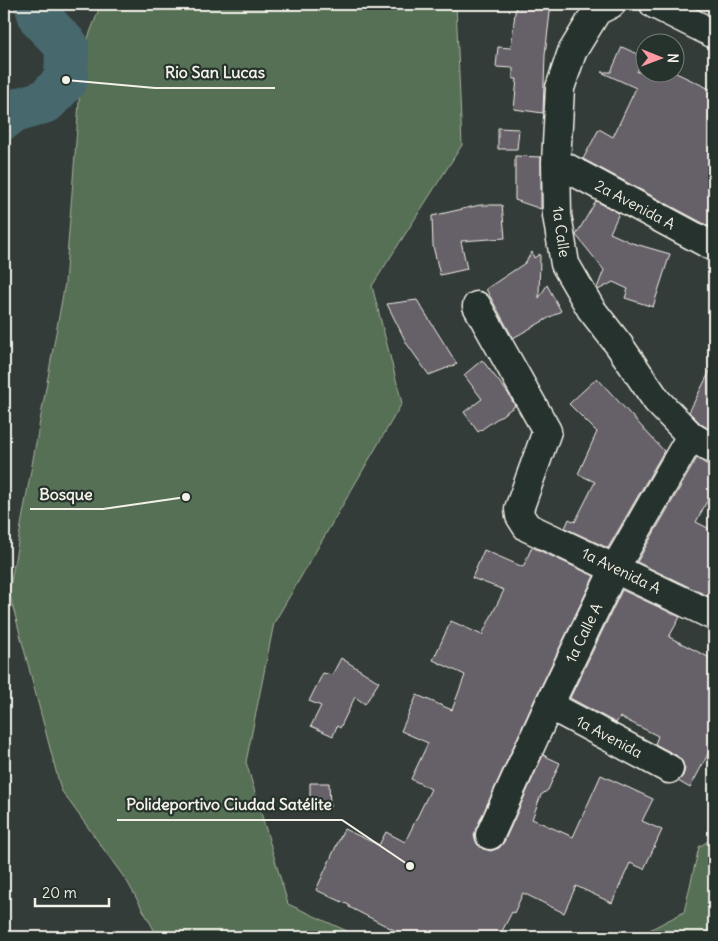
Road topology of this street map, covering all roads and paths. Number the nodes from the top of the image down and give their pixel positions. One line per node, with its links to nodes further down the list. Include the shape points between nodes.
1 (611, 4): 4 (street, 1a Calle, via 598,11 572,52 560,88)
2 (654, 4): 3 (street)
3 (714, 34)
4 (556, 162): 5 (street, 2a Avenida A); 7 (street, 1a Calle, via 557,215 565,264 591,309 657,401)
5 (714, 247)
6 (477, 306): 9 (street, 1a Avenida A, via 547,431 519,510 520,516 527,527)
7 (691, 436): 8 (street); 9 (street, 1a Calle A)
8 (714, 450)
9 (615, 568): 10 (street, 1a Avenida A); 11 (street, 1a Calle A)
10 (714, 616)
11 (549, 706): 12 (street, 1a Avenida); 13 (street, 1a Calle A)
12 (669, 769)
13 (490, 835)

